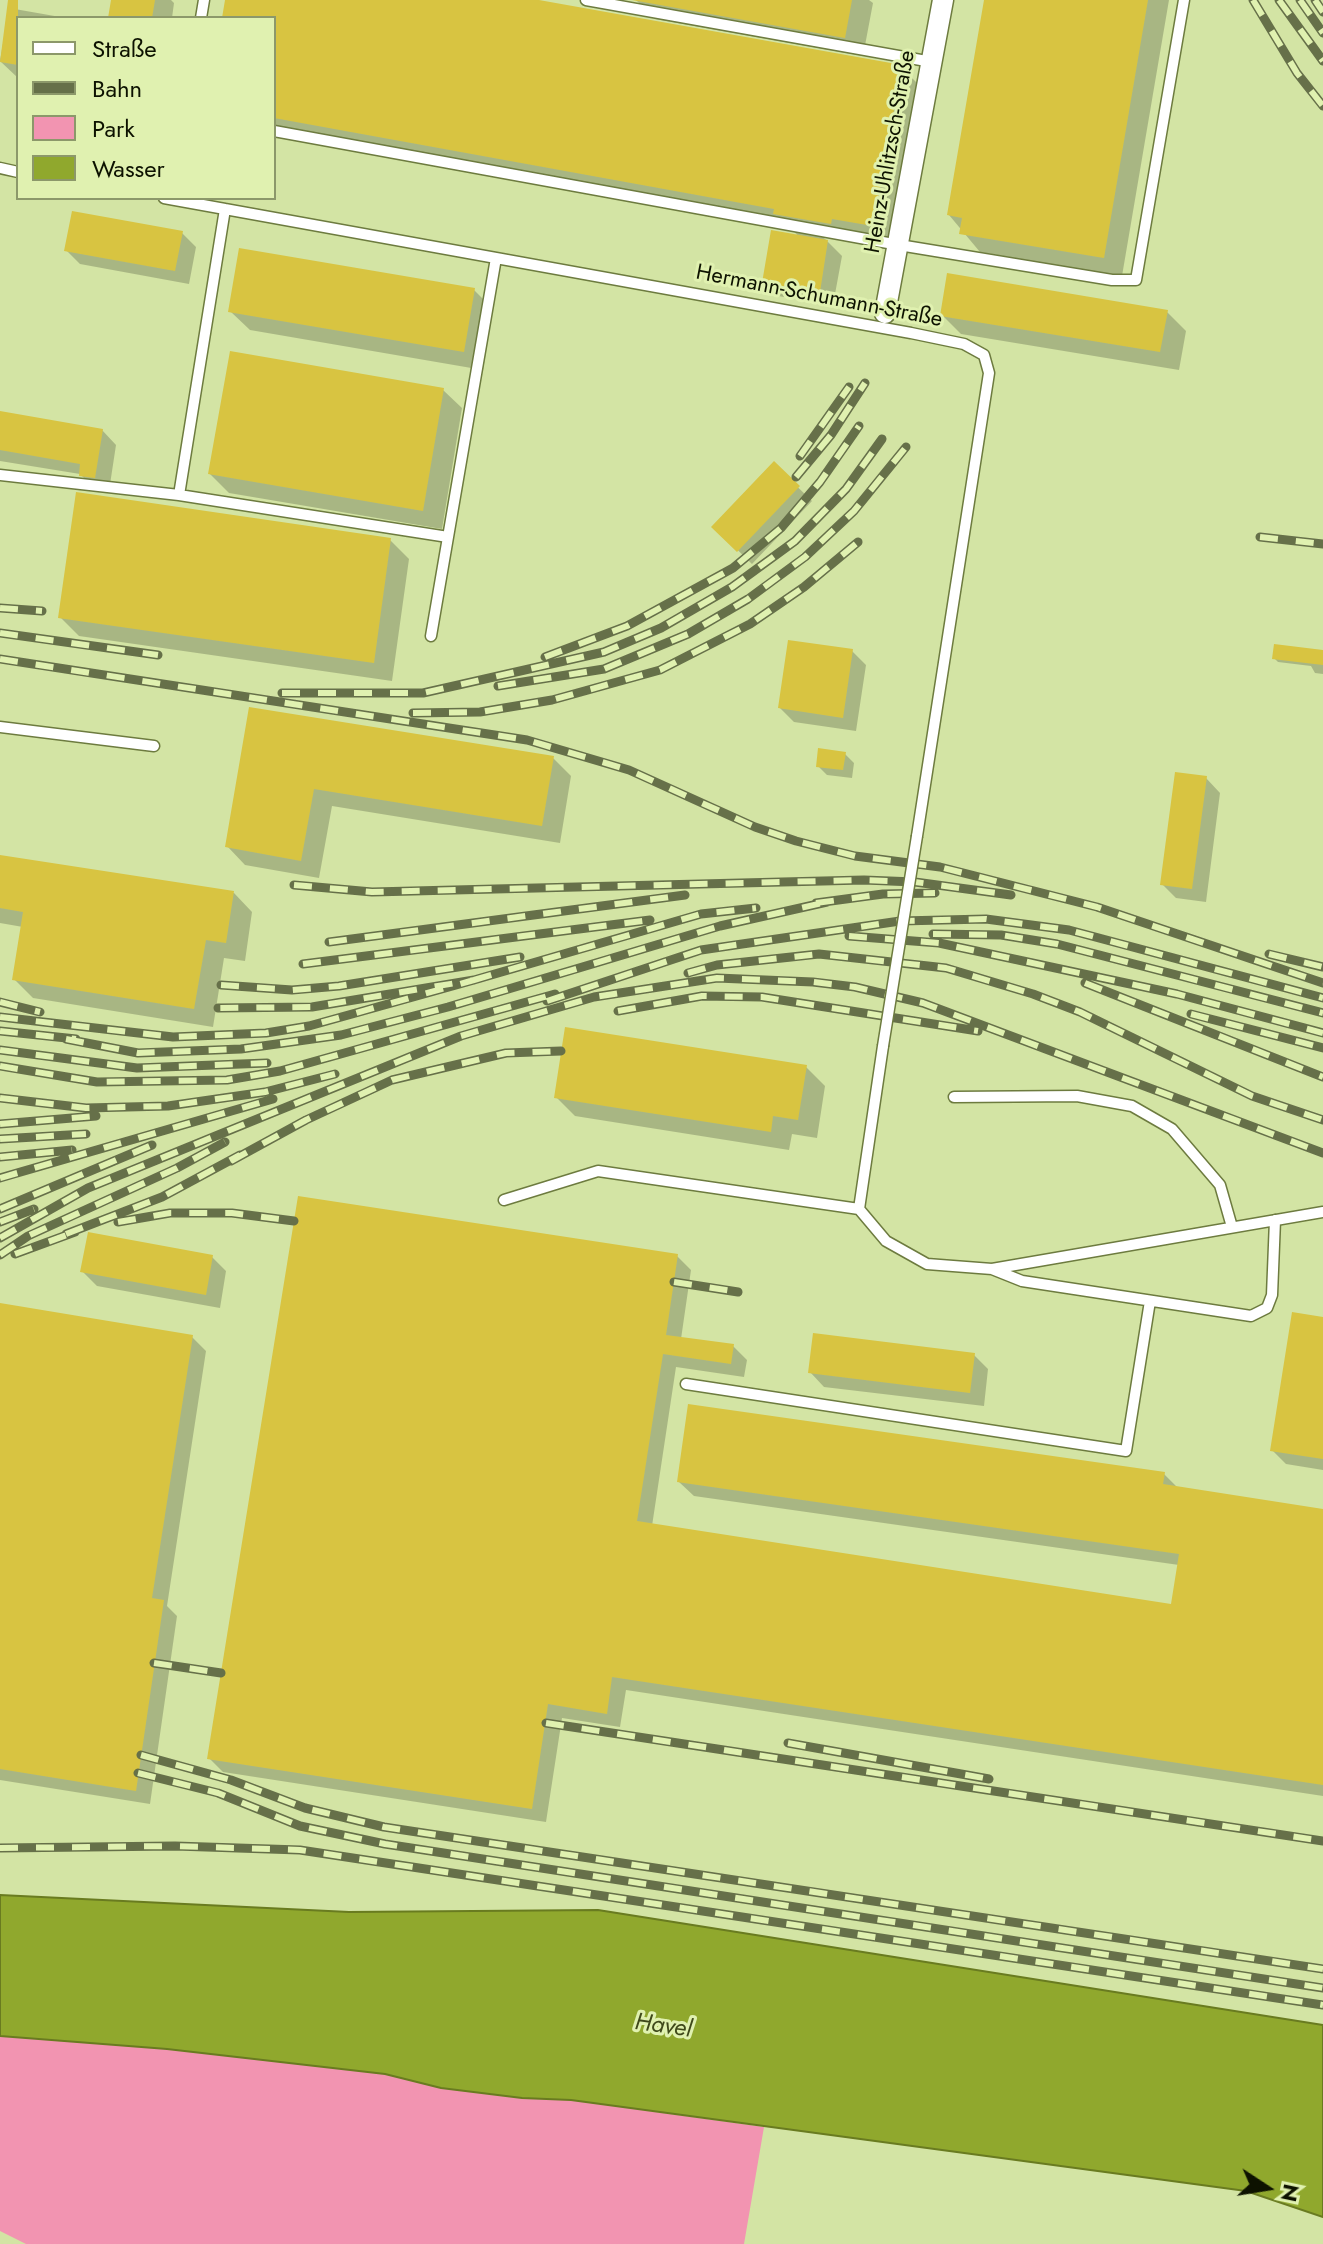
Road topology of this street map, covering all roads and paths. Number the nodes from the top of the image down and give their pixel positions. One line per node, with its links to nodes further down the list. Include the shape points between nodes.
1 (586, 0): 4 (lane)
2 (943, 0): 5 (street, Heinz-Uhlitzsch-Straße)
3 (1184, 0): 11 (lane, via 1136,280)
4 (604, 2): 5 (lane)
5 (932, 62): 11 (street, Heinz-Uhlitzsch-Straße)
6 (276, 131): 11 (lane)
7 (0, 171): 8 (lane)
8 (15, 171)
9 (175, 200): 10 (lane, Hermann-Schumann-Straße)
10 (225, 209): 12 (lane, Hermann-Schumann-Straße); 15 (lane)
11 (899, 245): 13 (street, Heinz-Uhlitzsch-Straße)
12 (496, 258): 16 (lane); 22 (lane, Hermann-Schumann-Straße, bridge, via 911,333 964,344 984,355 989,373)
13 (885, 313)
14 (0, 475): 15 (lane)
15 (179, 495): 16 (lane)
16 (448, 537): 17 (lane)
17 (431, 636)
18 (0, 727): 19 (lane)
19 (154, 746)
20 (954, 1097): 25 (lane, via 1077,1096 1132,1106 1172,1129 1220,1185)
21 (504, 1200): 22 (lane, via 598,1171)
22 (859, 1209): 26 (lane, via 886,1241 927,1264)
23 (1323, 1212): 24 (lane)
24 (1275, 1220): 25 (lane); 27 (lane, via 1267,1308 1251,1316)
25 (1232, 1227): 26 (lane)
26 (992, 1269): 27 (lane, via 1022,1281)
27 (1150, 1301): 28 (lane, via 1126,1451)
28 (686, 1384)

